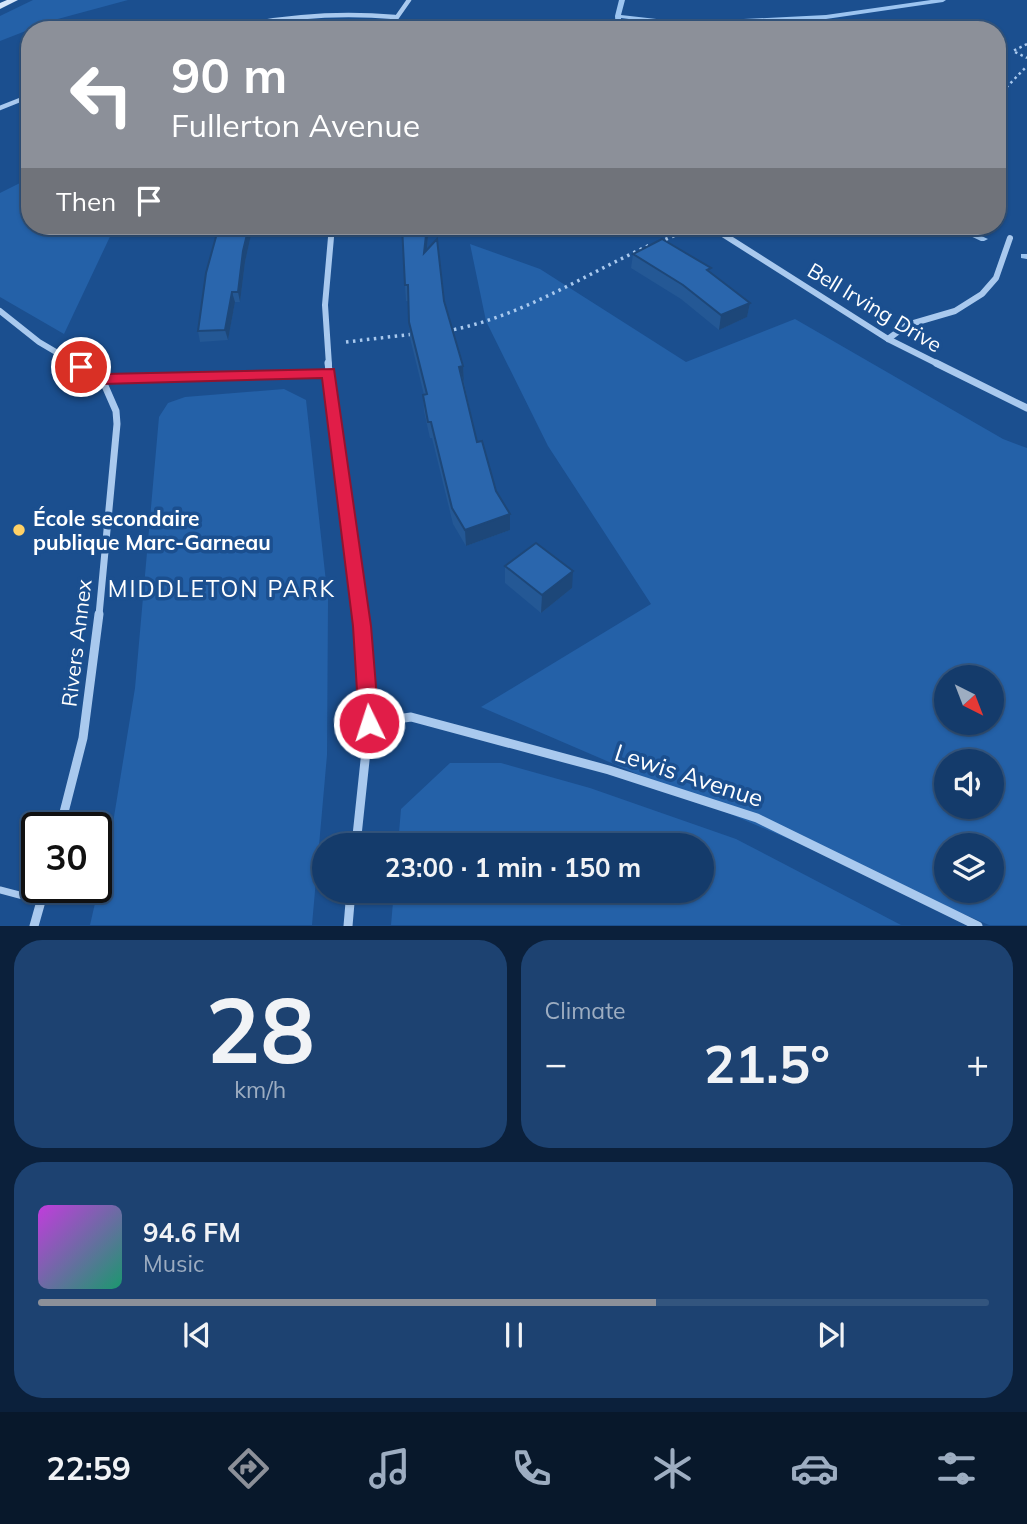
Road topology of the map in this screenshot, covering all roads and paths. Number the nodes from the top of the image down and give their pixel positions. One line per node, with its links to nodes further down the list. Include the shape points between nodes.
1 (14, 0): 3 (main road)
2 (409, 0): 4 (street)
3 (0, 6)
4 (395, 17): 5 (street, via 309,13); 6 (street)
5 (258, 21)
6 (393, 21)
7 (1027, 44): 8 (path, via 1013,51)
8 (1027, 58)
9 (1027, 66): 10 (path)
10 (1006, 88)
11 (21, 100): 12 (street)
12 (0, 108)
13 (331, 235): 21 (street, via 325,305)
14 (676, 235): 18 (path, via 619,258 547,300 470,328)
15 (724, 235): 20 (street, Bell Irving Drive)
16 (1010, 238): 20 (street, via 996,278 982,294 955,311 907,325)
17 (0, 311): 23 (street, via 39,342)
18 (444, 331)
19 (418, 334): 21 (path)
20 (888, 339): 24 (street, Bell Irving Drive)
21 (328, 344): 22 (street)
22 (329, 373): 23 (street); 25 (street, via 362,626)
23 (102, 379): 26 (street, Rivers Annex, via 117,424 83,738)
24 (1027, 408)
25 (369, 723): 27 (street); 34 (street, Lewis Avenue, via 411,717 609,770 757,818)
26 (64, 812)
27 (357, 833)
28 (0, 890): 29 (lane)
29 (21, 896)
30 (41, 903): 32 (street)
31 (350, 903): 33 (street)
32 (34, 926)
33 (348, 926)
34 (978, 926)

